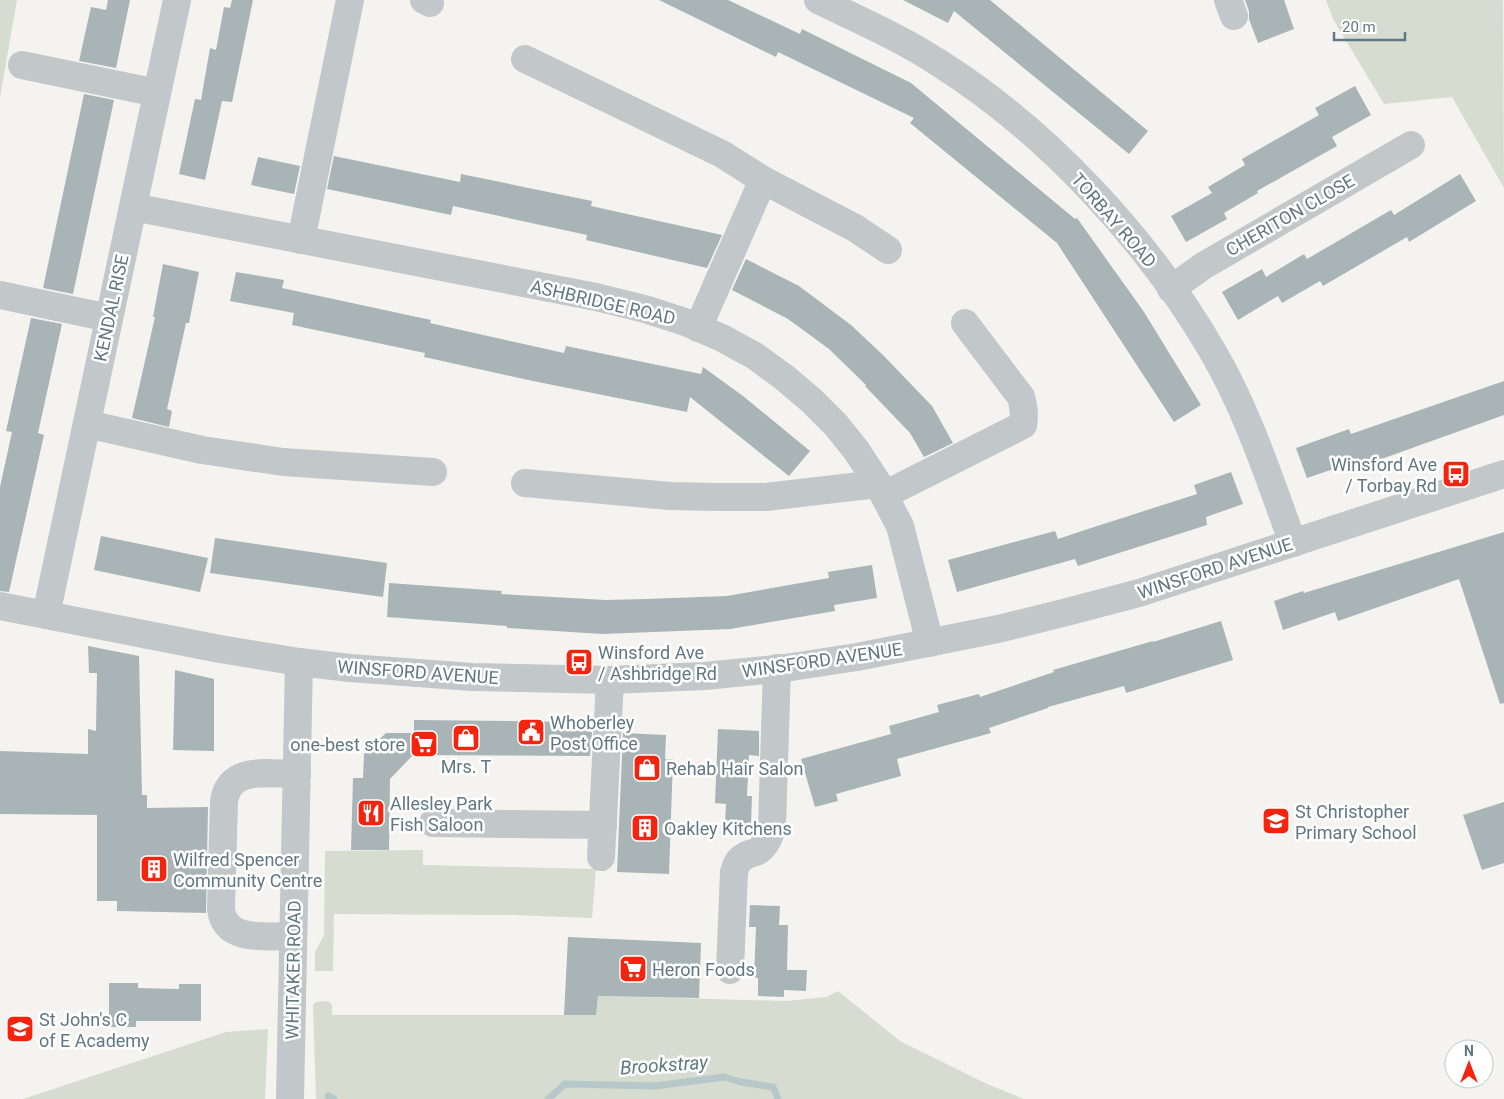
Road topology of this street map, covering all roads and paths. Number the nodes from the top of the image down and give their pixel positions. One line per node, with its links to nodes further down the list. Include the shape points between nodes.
1 (177, 0): 6 (street, KENDAL RISE)
2 (350, 0): 10 (street)
3 (818, 0): 12 (street, TORBAY ROAD, via 939,62 1025,127 1122,223)
4 (524, 59): 8 (street, via 722,154)
5 (22, 65): 6 (street)
6 (157, 93): 9 (street, KENDAL RISE)
7 (1411, 145): 12 (street, CHERITON CLOSE, via 1203,266)
8 (763, 180): 11 (street, via 855,228); 16 (street)
9 (133, 207): 10 (street, ASHBRIDGE ROAD); 14 (street, KENDAL RISE)
10 (301, 240): 16 (street, ASHBRIDGE ROAD, via 596,298 645,309)
11 (888, 250)
12 (1171, 289): 22 (street, TORBAY ROAD, via 1213,352 1251,428)
13 (0, 295): 14 (street)
14 (109, 318): 17 (street, KENDAL RISE)
15 (965, 322): 21 (street, via 1021,398 1024,407 1022,425)
16 (698, 328): 21 (street, ASHBRIDGE ROAD, via 755,356 812,401 856,450)
17 (86, 424): 18 (street, via 202,450 283,462); 24 (street, KENDAL RISE)
18 (433, 472)
19 (1504, 474): 22 (street, WINSFORD AVENUE)
20 (525, 483): 21 (street, via 717,498)
21 (881, 490): 25 (street, ASHBRIDGE ROAD, via 900,526)
22 (1294, 543): 25 (street, WINSFORD AVENUE, via 1139,593)
23 (0, 606): 24 (street, WINSFORD AVENUE)
24 (46, 615): 26 (street, WINSFORD AVENUE)
25 (930, 643): 27 (street, WINSFORD AVENUE)
26 (299, 662): 28 (street, WINSFORD AVENUE, via 472,677); 29 (street, WHITAKER ROAD)
27 (777, 668): 28 (street, WINSFORD AVENUE, via 705,676); 34 (street, via 772,826 765,844 757,852 745,855 734,872)
28 (610, 680): 31 (street)
29 (297, 774): 33 (street, WHITAKER ROAD); 33 (street, via 254,774 237,778 230,784 224,801 222,909 225,922 236,932)
30 (433, 823): 31 (street)
31 (602, 825): 32 (street)
32 (601, 857)
33 (293, 936): 35 (street, WHITAKER ROAD)
34 (730, 970)
35 (290, 1099)

